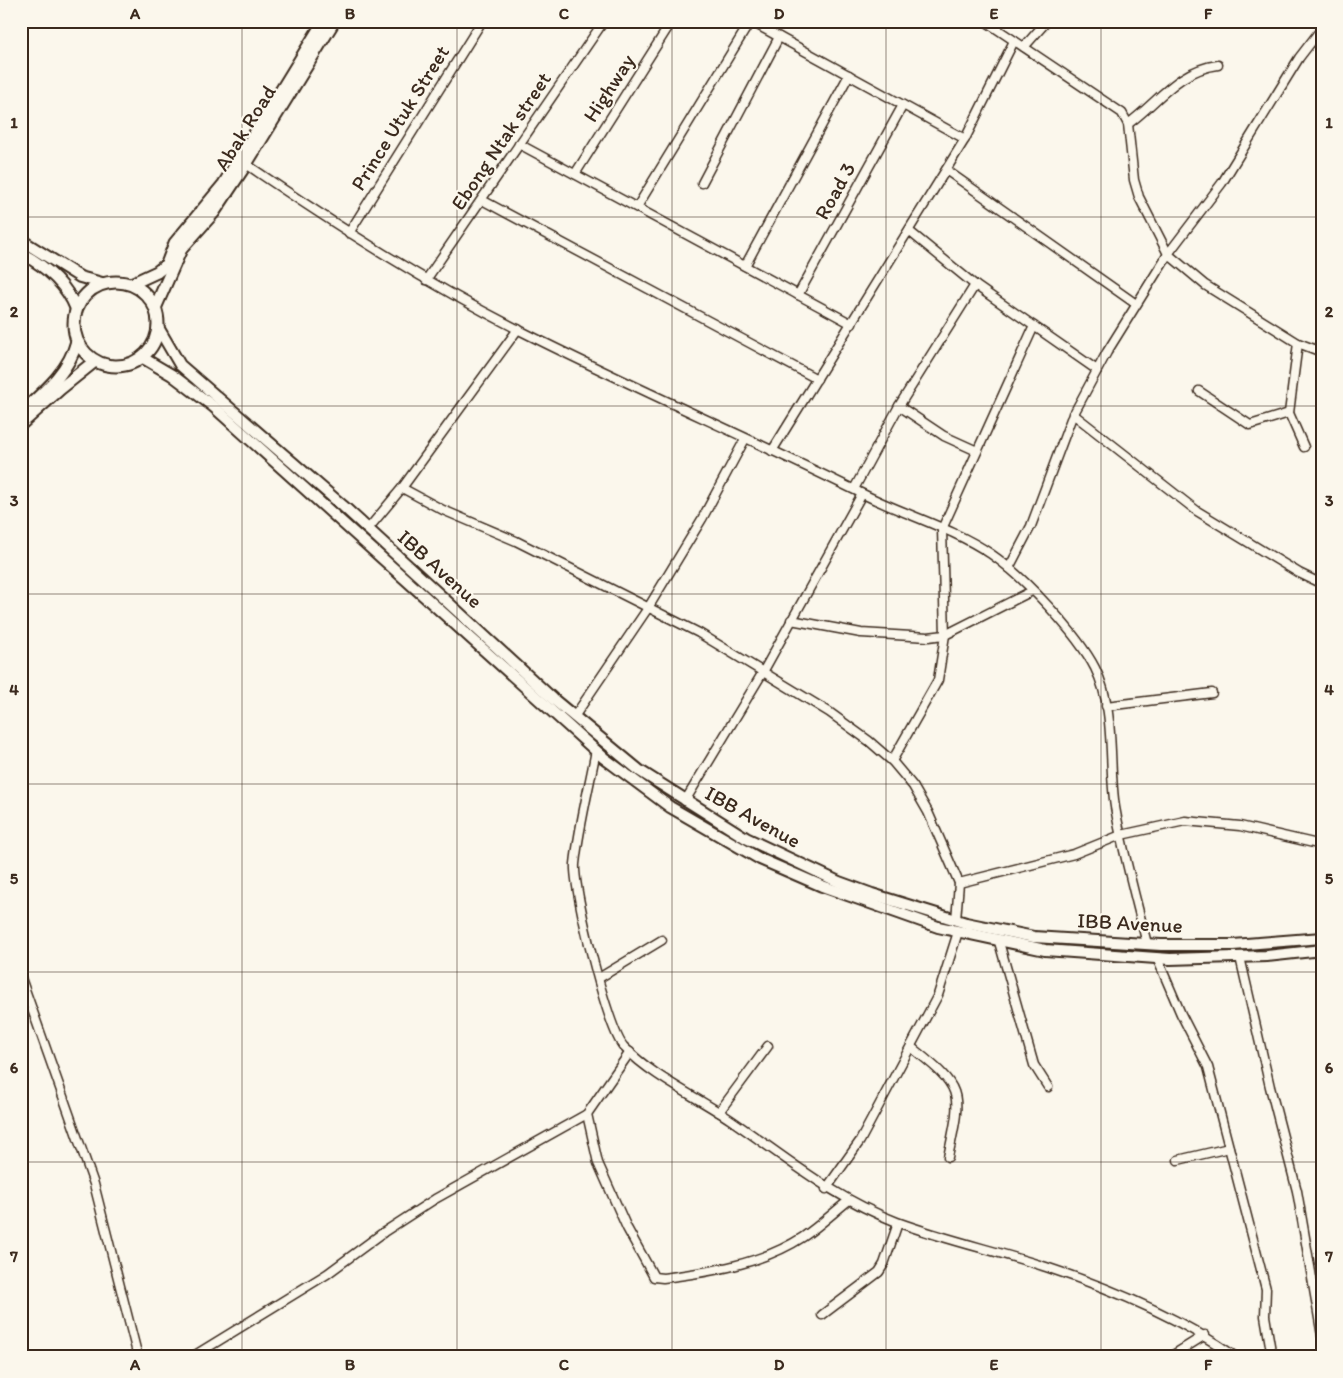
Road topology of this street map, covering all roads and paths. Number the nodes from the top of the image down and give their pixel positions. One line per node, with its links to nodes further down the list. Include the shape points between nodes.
1 (324, 21): 28 (highway, Abak Road, via 224,184)
2 (334, 21): 19 (highway, Abak Road)
3 (482, 21): 26 (street, Prince Utuk Street)
4 (604, 21): 18 (street, Ebong Ntak street)
5 (672, 21): 21 (street, Highway)
6 (750, 21): 10 (street); 24 (street)
7 (985, 21): 11 (street)
8 (1047, 21): 12 (street)
9 (1322, 28): 30 (street, via 1299,58 1222,183)
10 (779, 37): 14 (street); 22 (street)
11 (1014, 41): 12 (street); 17 (street)
12 (1024, 47): 16 (street, via 1113,105)
13 (1218, 65): 16 (street, via 1170,84)
14 (849, 75): 15 (street); 31 (street)
15 (903, 105): 17 (street); 36 (street, Road 3)
16 (1128, 124): 30 (street, via 1139,197)
17 (965, 139): 20 (street)
18 (519, 144): 21 (street); 23 (street, Ebong Ntak street)
19 (246, 164): 26 (street); 28 (highway, Abak Road, via 214,212)
20 (946, 170): 25 (street); 37 (street)
21 (575, 174): 24 (street)
22 (702, 183)
23 (482, 200): 32 (street, Ebong Ntak street); 50 (street)
24 (637, 207): 31 (street)
25 (909, 231): 35 (street); 40 (street)
26 (349, 233): 32 (street)
27 (21, 240): 33 (main road, via 80,277)
28 (178, 246): 34 (highway, via 167,264); 38 (highway)
29 (21, 252): 39 (main road, via 61,283)
30 (1168, 254): 37 (street); 45 (street, via 1205,285)
31 (745, 266): 36 (street)
32 (426, 280): 43 (street)
33 (102, 283): 34 (highway); 39 (highway, via 86,293)
34 (131, 284): 38 (highway, via 148,295)
35 (974, 285): 41 (street); 52 (street)
36 (798, 295): 40 (street)
37 (1136, 304): 49 (street)
38 (156, 306): 42 (highway)
39 (76, 309): 44 (highway, via 74,331)
40 (852, 324): 50 (street)
41 (1034, 326): 49 (street); 60 (street)
42 (159, 329): 47 (highway, via 153,346); 64 (main road, IBB Avenue, via 180,365)
43 (518, 329): 57 (street); 61 (street)
44 (77, 341): 48 (highway); 53 (highway, via 66,367)
45 (1298, 343): 46 (street); 54 (street)
46 (1322, 352)
47 (143, 358): 48 (highway, via 126,366); 76 (main road, via 214,407)
48 (96, 361): 56 (highway)
49 (1097, 370): 55 (street)
50 (817, 379): 59 (street)
51 (1199, 391): 54 (street, via 1250,425)
52 (899, 406): 60 (street, via 944,436); 62 (street)
53 (21, 413)
54 (1289, 413): 58 (street)
55 (1073, 414): 66 (street, via 1031,526); 67 (street, via 1197,511)
56 (21, 424)
57 (745, 439): 59 (street); 69 (street, via 702,520)
58 (1304, 447)
59 (772, 451): 62 (street)
60 (976, 451): 65 (street)
61 (402, 488): 64 (street); 69 (street)
62 (854, 489): 63 (street)
63 (862, 494): 65 (street); 70 (street)
64 (368, 529): 75 (main road, IBB Avenue)
65 (942, 529): 66 (street, via 988,552); 71 (street)
66 (1009, 568): 68 (street)
67 (1322, 584)
68 (1032, 591): 71 (street); 74 (street, via 1068,629 1090,660 1101,684)
69 (648, 608): 72 (street, via 699,633); 75 (street)
70 (791, 620): 71 (street, via 861,633); 72 (street)
71 (945, 635): 77 (street, via 938,680)
72 (763, 672): 77 (street, via 830,712); 78 (street)
73 (1212, 692): 74 (street)
74 (1106, 706): 79 (street, via 1114,804)
75 (574, 717): 78 (main road, IBB Avenue, via 640,771)
76 (596, 750): 83 (main road, via 652,794 760,859 868,904); 92 (street, via 575,870 580,910)
77 (892, 761): 81 (street, via 928,812)
78 (684, 801): 82 (main road, IBB Avenue, via 746,838 839,882)
79 (1121, 835): 80 (street, via 1168,824 1204,822 1240,826); 81 (street, via 1074,854); 87 (street)
80 (1322, 845)
81 (960, 883): 82 (street)
82 (956, 920): 87 (main road, IBB Avenue, via 1034,937)
83 (958, 932): 86 (main road); 94 (street, via 938,995)
84 (1322, 938): 87 (main road, IBB Avenue, via 1232,945)
85 (662, 940): 92 (street)
86 (999, 942): 90 (main road, via 1045,950); 96 (street, via 1034,1065)
87 (1147, 944)
88 (1322, 950): 89 (main road)
89 (1240, 957): 90 (main road); 107 (street, via 1297,1191)
90 (1157, 958): 99 (street, via 1208,1067)
91 (21, 978): 109 (street, via 94,1184)
92 (599, 978): 95 (street, via 616,1036)
93 (768, 1046): 97 (street)
94 (911, 1047): 100 (street, via 944,1073 957,1098 957,1115); 102 (street, via 860,1141)
95 (630, 1052): 97 (street, via 643,1064); 98 (street)
96 (1048, 1087)
97 (719, 1112): 102 (street)
98 (587, 1114): 103 (street, via 598,1163 627,1228 654,1277 720,1270 774,1252 802,1238); 110 (street, via 435,1199 327,1274)
99 (1229, 1148): 101 (street); 108 (street, via 1266,1290 1265,1316)
100 (948, 1157)
101 (1178, 1160)
102 (826, 1188): 103 (street)
103 (848, 1201): 104 (street)
104 (898, 1222): 105 (street, via 879,1272); 106 (street, via 1049,1268 1138,1303)
105 (822, 1315)
106 (1205, 1335): 111 (street); 112 (street)
107 (1322, 1336)
108 (1270, 1355)
109 (138, 1357)
110 (192, 1357)
111 (1170, 1357)
112 (1236, 1357)

